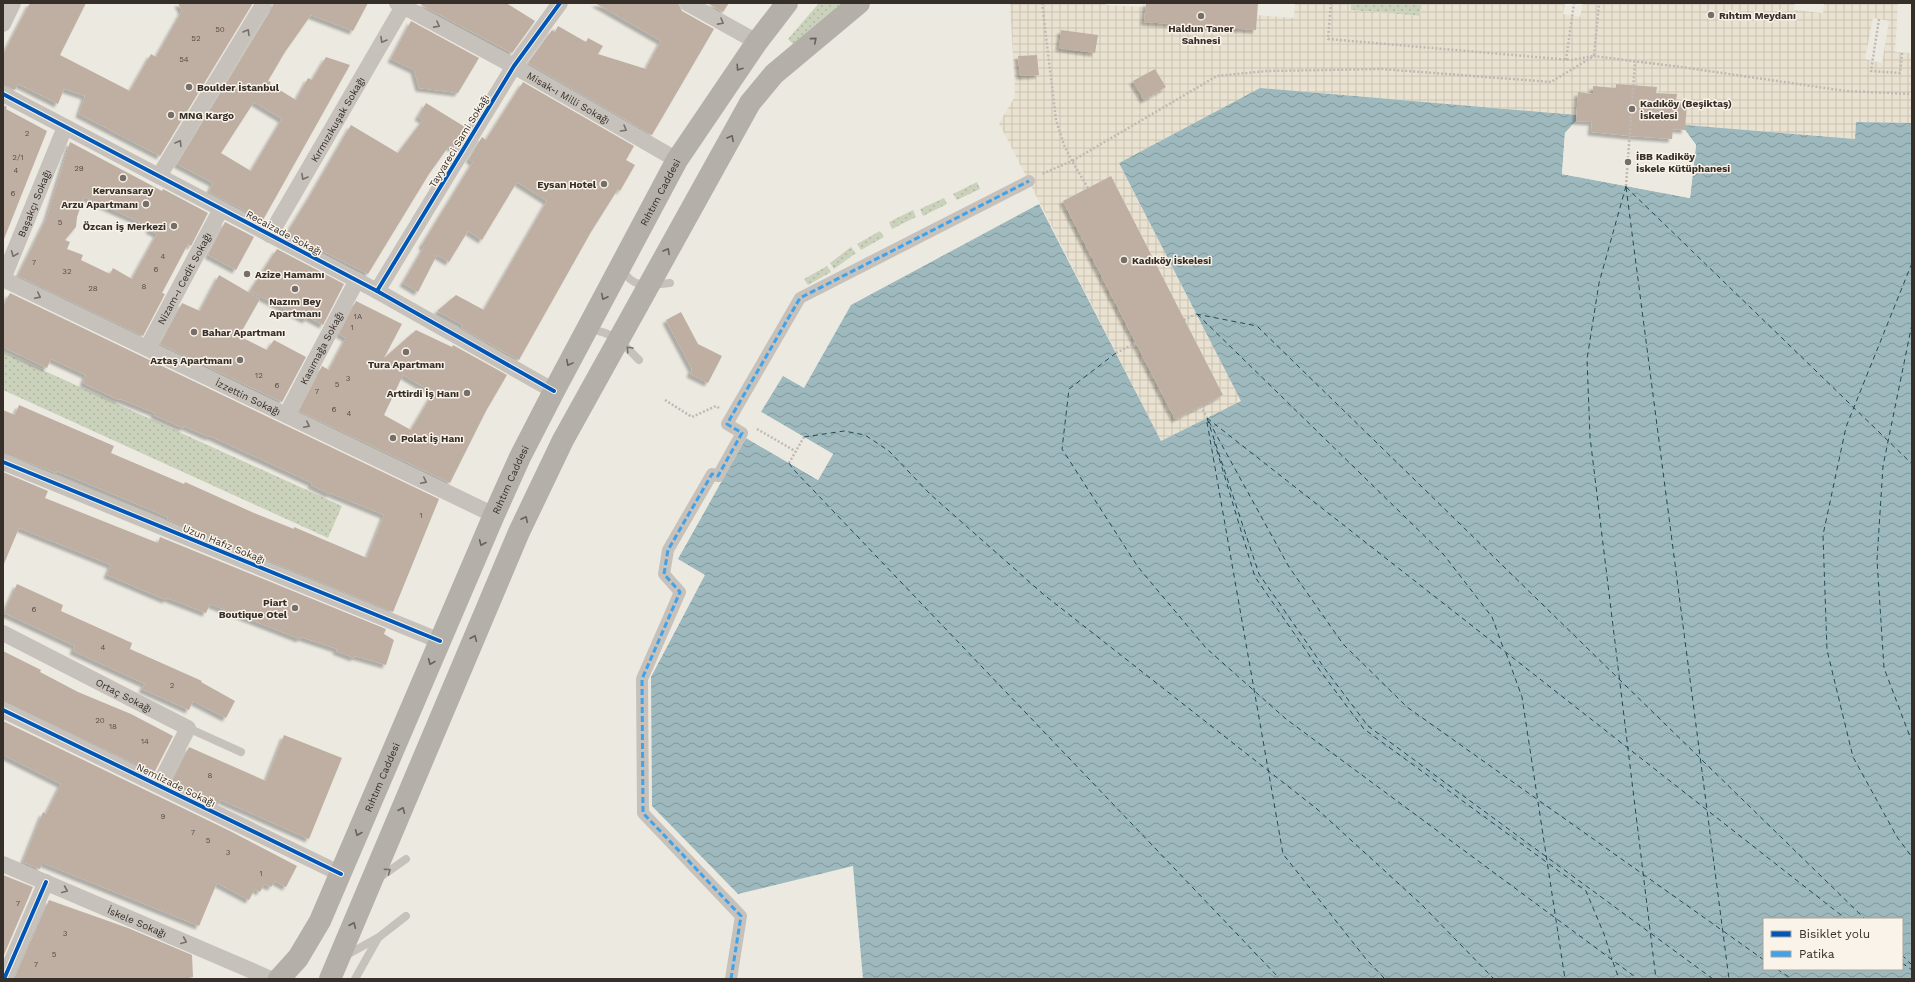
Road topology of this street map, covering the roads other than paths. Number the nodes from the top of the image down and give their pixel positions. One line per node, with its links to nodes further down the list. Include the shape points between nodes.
1 (13, 3): 8 (street)
2 (264, 3): 14 (street, one-way to 2)
3 (560, 3): 10 (street, Tayyareci Sami Sokağı)
4 (687, 3): 9 (street, one-way to 9)
5 (787, 3): 9 (main road, Rıhtım Caddesi)
6 (859, 3): 22 (main road, one-way to 6, via 750,102 774,74)
7 (401, 4): 10 (street, Misak-ı Milli Sokağı, one-way to 10); 17 (street, Kırmızıkuşak Sokağı, one-way to 17)
8 (3, 24)
9 (757, 42): 13 (main road, Rıhtım Caddesi, one-way to 13)
10 (514, 66): 13 (street, Misak-ı Milli Sokağı, one-way to 13); 23 (street, Tayyareci Sami Sokağı)
11 (3, 94): 12 (street, Recaizade Sokağı)
12 (65, 126): 14 (street, Recaizade Sokağı); 19 (street, Başakçı Sokağı, one-way to 19)
13 (677, 160): 18 (main road, Rıhtım Caddesi)
14 (159, 176): 16 (street, Recaizade Sokağı)
15 (1029, 181): 50 (street, via 800,298 727,424 742,433 718,476 712,474 668,550 664,574 680,592 642,679 643,813 741,916)
16 (221, 209): 17 (street, Recaizade Sokağı); 26 (street, Nizam-ı Cedit Sokağı)
17 (270, 235): 20 (street, Recaizade Sokağı)
18 (620, 266): 22 (lane, via 627,278 637,284); 24 (main road, Rıhtım Caddesi, one-way to 24)
19 (3, 279): 26 (street, İzzettin Sokağı, one-way to 26)
20 (357, 280): 23 (street, Recaizade Sokağı); 29 (street, Kasımağa Sokağı)
21 (670, 283): 22 (lane)
22 (648, 285): 25 (main road)
23 (377, 291): 28 (street, Recaizade Sokağı)
24 (588, 328): 25 (lane, via 602,330); 28 (main road, Rıhtım Caddesi, one-way to 28)
25 (619, 339): 27 (lane, one-way to 25); 42 (main road, one-way to 25, via 519,532 563,440)
26 (147, 348): 29 (street, İzzettin Sokağı)
27 (639, 360)
28 (554, 391): 31 (main road, Rıhtım Caddesi)
29 (286, 415): 31 (street, İzzettin Sokağı, one-way to 31)
30 (3, 462): 33 (street, Uzun Hafız Sokağı)
31 (494, 515): 33 (main road, Rıhtım Caddesi, one-way to 33)
32 (3, 634): 35 (street, Ortaç Sokağı)
33 (440, 641): 40 (main road, Rıhtım Caddesi, one-way to 40)
34 (3, 710): 37 (street, Nemlizade Sokağı)
35 (188, 728): 36 (lane); 37 (street)
36 (241, 752)
37 (159, 785): 40 (street, Nemlizade Sokağı)
38 (406, 859): 42 (lane, one-way to 38)
39 (3, 864): 41 (street, İskele Sokağı)
40 (341, 874): 48 (main road, Rıhtım Caddesi, via 320,921 298,958)
41 (46, 882): 46 (street); 47 (street, İskele Sokağı, one-way to 47)
42 (371, 884): 45 (main road, one-way to 42)
43 (406, 916): 44 (lane)
44 (379, 937): 45 (lane); 49 (lane)
45 (334, 970)
46 (4, 979)
47 (272, 979)
48 (279, 979)
49 (355, 979)
50 (731, 979)

